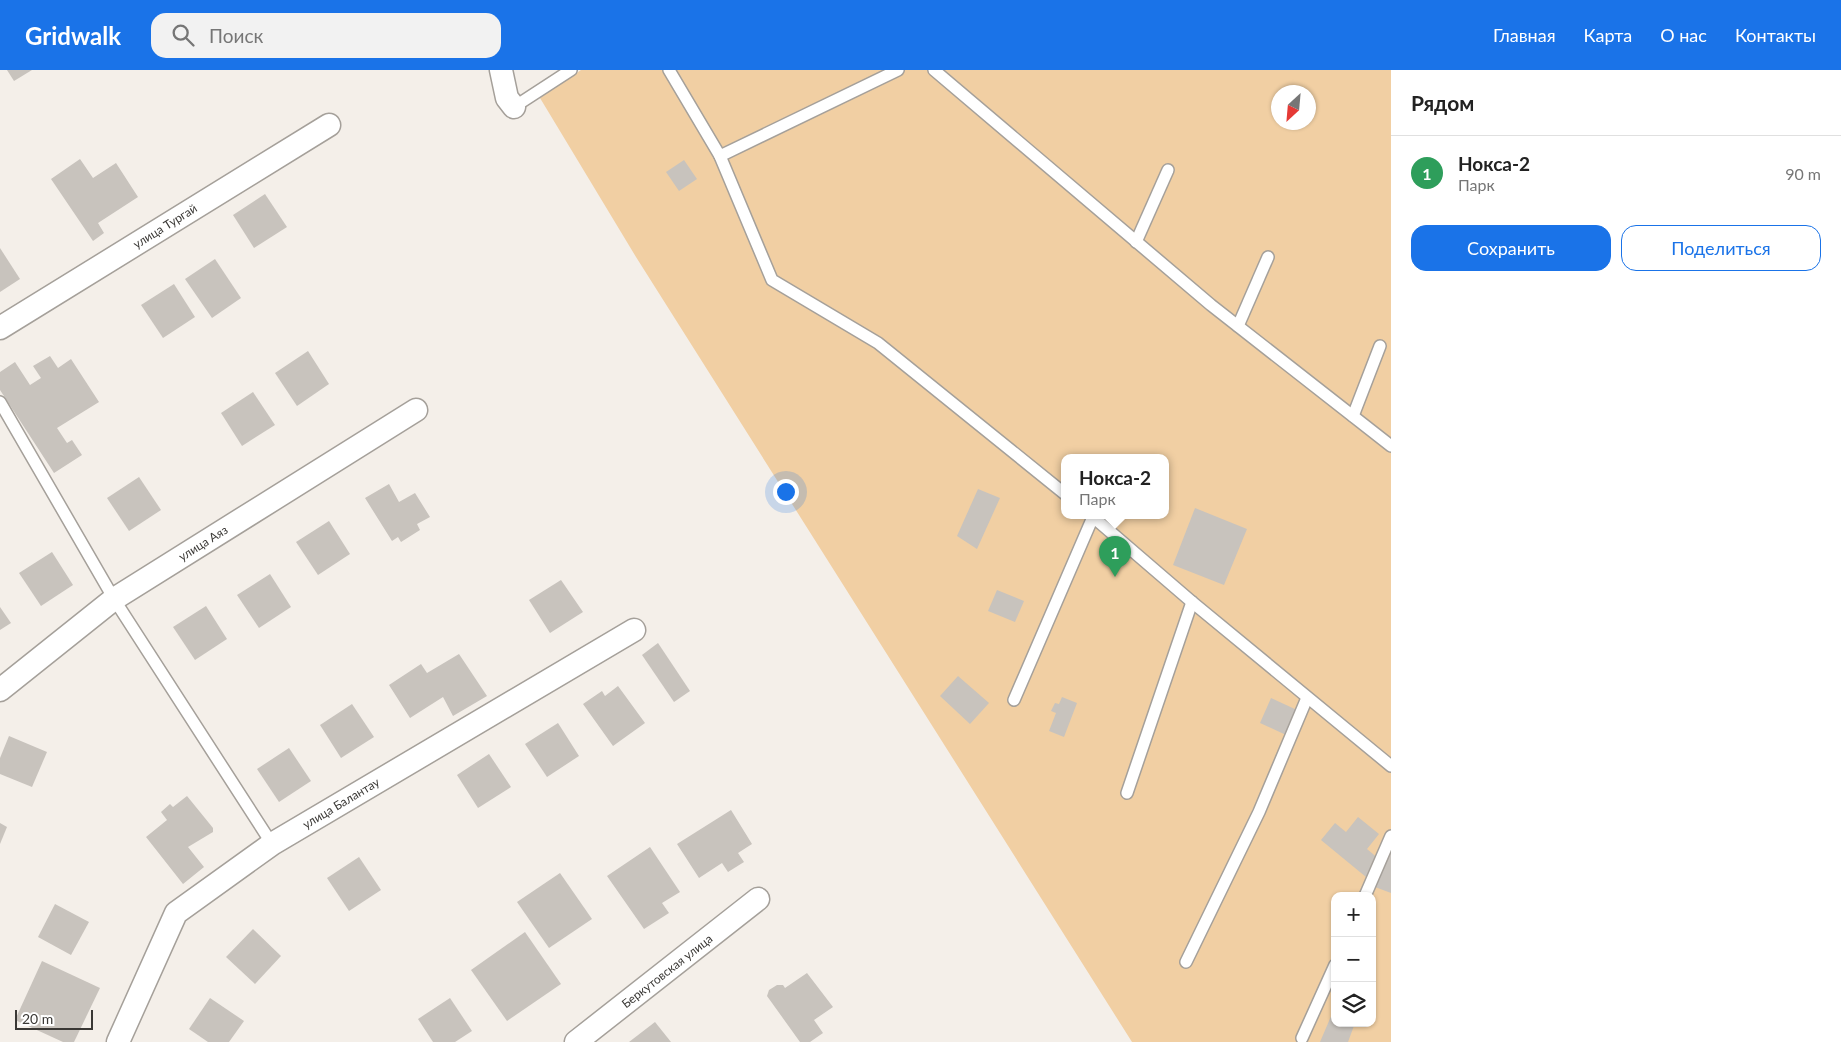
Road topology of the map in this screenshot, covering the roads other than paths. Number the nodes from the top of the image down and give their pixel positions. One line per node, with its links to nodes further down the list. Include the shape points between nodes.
1 (502, 70): 6 (street, via 507,98)
2 (571, 70): 6 (lane)
3 (669, 70): 8 (lane)
4 (898, 70): 8 (lane)
5 (934, 70): 10 (lane)
6 (514, 107)
7 (329, 125): 13 (street, улица Тургай)
8 (720, 156): 19 (lane, via 772,280 878,343)
9 (1168, 170): 10 (lane)
10 (1136, 242): 12 (lane)
11 (1268, 257): 12 (lane)
12 (1238, 326): 17 (lane)
13 (0, 328)
14 (1380, 346): 17 (lane)
15 (0, 402): 22 (lane)
16 (416, 410): 22 (street, улица Аяз)
17 (1353, 416): 18 (lane)
18 (1391, 446)
19 (1061, 491)
20 (1091, 519): 27 (lane)
21 (1095, 519): 23 (lane)
22 (114, 599): 25 (street, улица Аяз); 31 (lane)
23 (1192, 602): 26 (lane); 29 (lane)
24 (634, 630): 31 (street, улица Балантау)
25 (0, 690)
26 (1307, 698): 28 (lane); 34 (lane, via 1259,812)
27 (1014, 700)
28 (1391, 766)
29 (1127, 793)
30 (1391, 836): 32 (lane)
31 (272, 844): 37 (street, улица Балантау, via 176,913)
32 (1367, 892)
33 (758, 899): 38 (street, Беркутовская улица)
34 (1186, 962)
35 (1331, 974): 36 (lane)
36 (1302, 1038)
37 (118, 1042)
38 (576, 1042)

